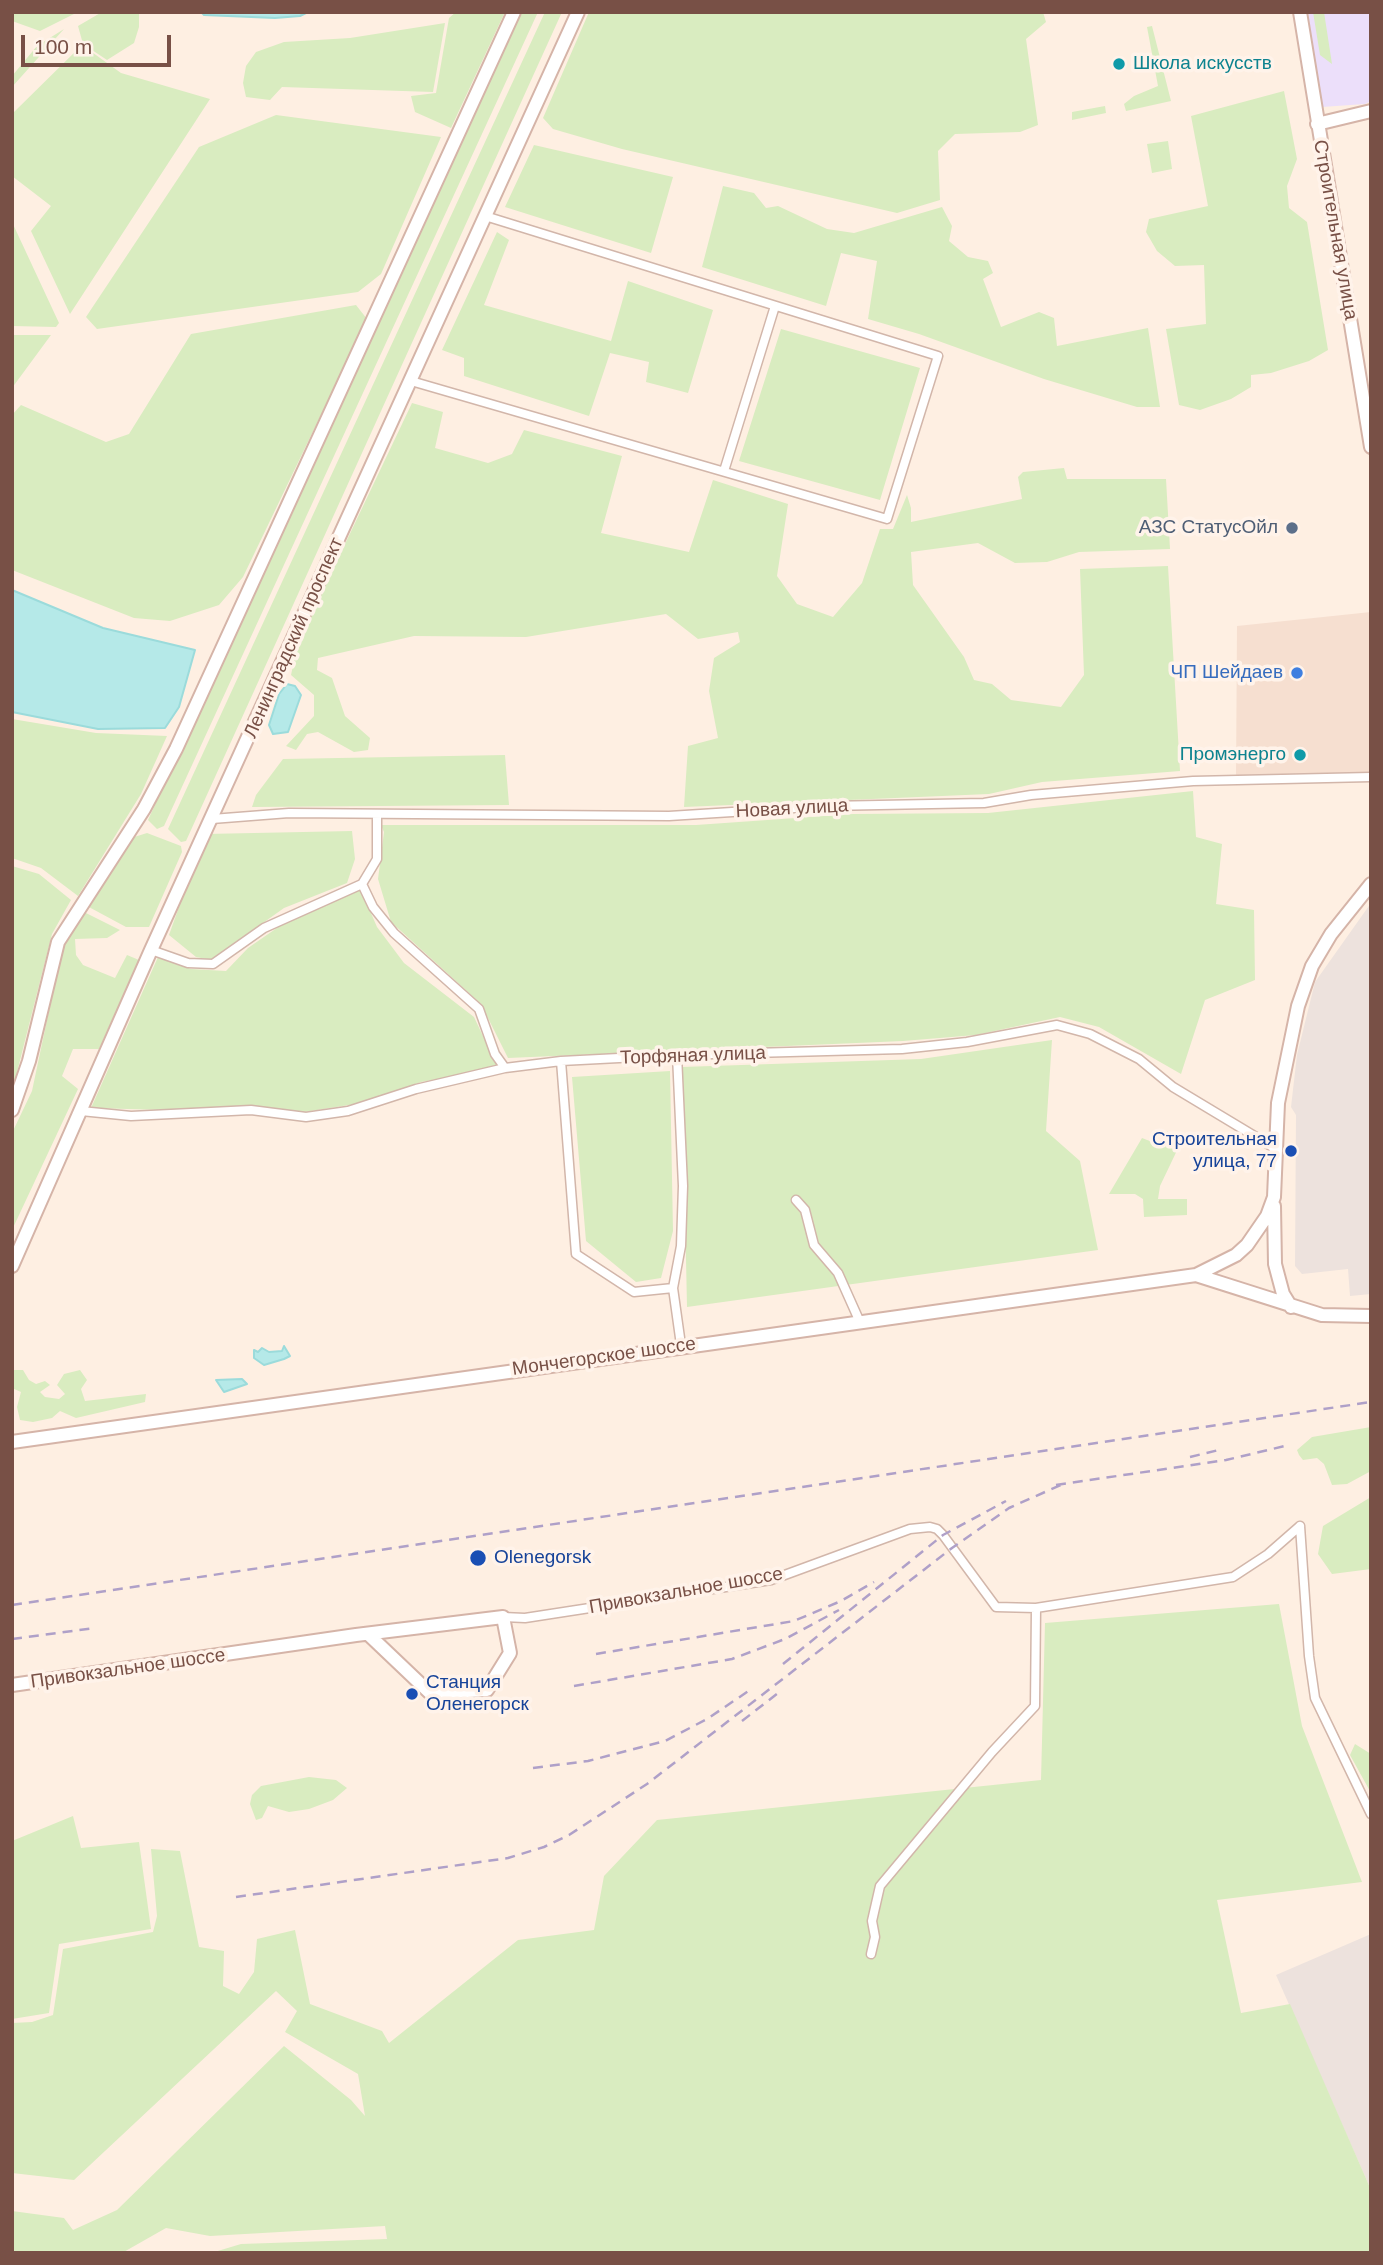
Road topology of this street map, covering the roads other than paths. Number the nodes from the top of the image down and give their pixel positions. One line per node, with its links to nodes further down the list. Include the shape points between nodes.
1 (514, 12): 20 (street, via 176,749 144,809 58,942)
2 (578, 12): 6 (street, Ленинградский проспект)
3 (1300, 12): 5 (street, Строительная улица)
4 (1371, 111): 5 (street)
5 (1317, 124): 9 (street, Строительная улица)
6 (485, 216): 7 (street); 8 (street, Ленинградский проспект)
7 (775, 306): 10 (street); 10 (street, via 938,356 887,519)
8 (411, 381): 10 (street); 13 (street, Ленинградский проспект)
9 (1371, 447)
10 (724, 471)
11 (1371, 777): 12 (street, Новая улица, via 1193,781 984,803 669,816)
12 (377, 815): 13 (street, Новая улица, via 289,813); 14 (street, via 377,859)
13 (212, 819): 16 (street, Ленинградский проспект)
14 (362, 884): 16 (street, via 264,928 214,964 188,963); 19 (street, via 394,933 479,1009 495,1054)
15 (1371, 884): 22 (street, via 1312,966 1298,1006 1278,1103)
16 (151, 950): 21 (street, Ленинградский проспект)
17 (677, 1055): 18 (street, Торфяная улица); 22 (street, Торфяная улица, via 902,1049 1057,1025 1090,1034 1139,1059 1173,1087); 27 (street, via 683,1186 681,1246)
18 (561, 1061): 19 (street, Торфяная улица); 27 (street, via 576,1254 634,1292)
19 (505, 1068): 21 (street, Торфяная улица, via 348,1111 306,1117 251,1110 131,1116)
20 (12, 1110)
21 (81, 1111): 25 (street, Ленинградский проспект)
22 (1276, 1149): 23 (street)
23 (1274, 1197): 26 (street, via 1247,1245 1224,1263); 28 (street, via 1275,1264)
24 (796, 1200): 30 (street, via 805,1210 814,1245 838,1273)
25 (12, 1266)
26 (1196, 1275): 28 (street); 30 (street, Мончегорское шоссе)
27 (673, 1288): 31 (street)
28 (1291, 1307): 29 (street, via 1322,1315)
29 (1371, 1316)
30 (859, 1320): 31 (street, Мончегорское шоссе)
31 (681, 1345): 32 (street, Мончегорское шоссе)
32 (12, 1442)
33 (1037, 1608): 34 (street, Привокзальное шоссе, via 996,1607 943,1535 930,1527 910,1529 771,1580 525,1618); 37 (street, via 1233,1577 1300,1526 1315,1698); 38 (street, via 1035,1706 880,1886)
34 (503, 1617): 35 (street, Привокзальное шоссе); 35 (street, via 510,1653 487,1690 430,1693)
35 (368, 1634): 36 (street, Привокзальное шоссе)
36 (12, 1685)
37 (1371, 1814)
38 (871, 1954)

